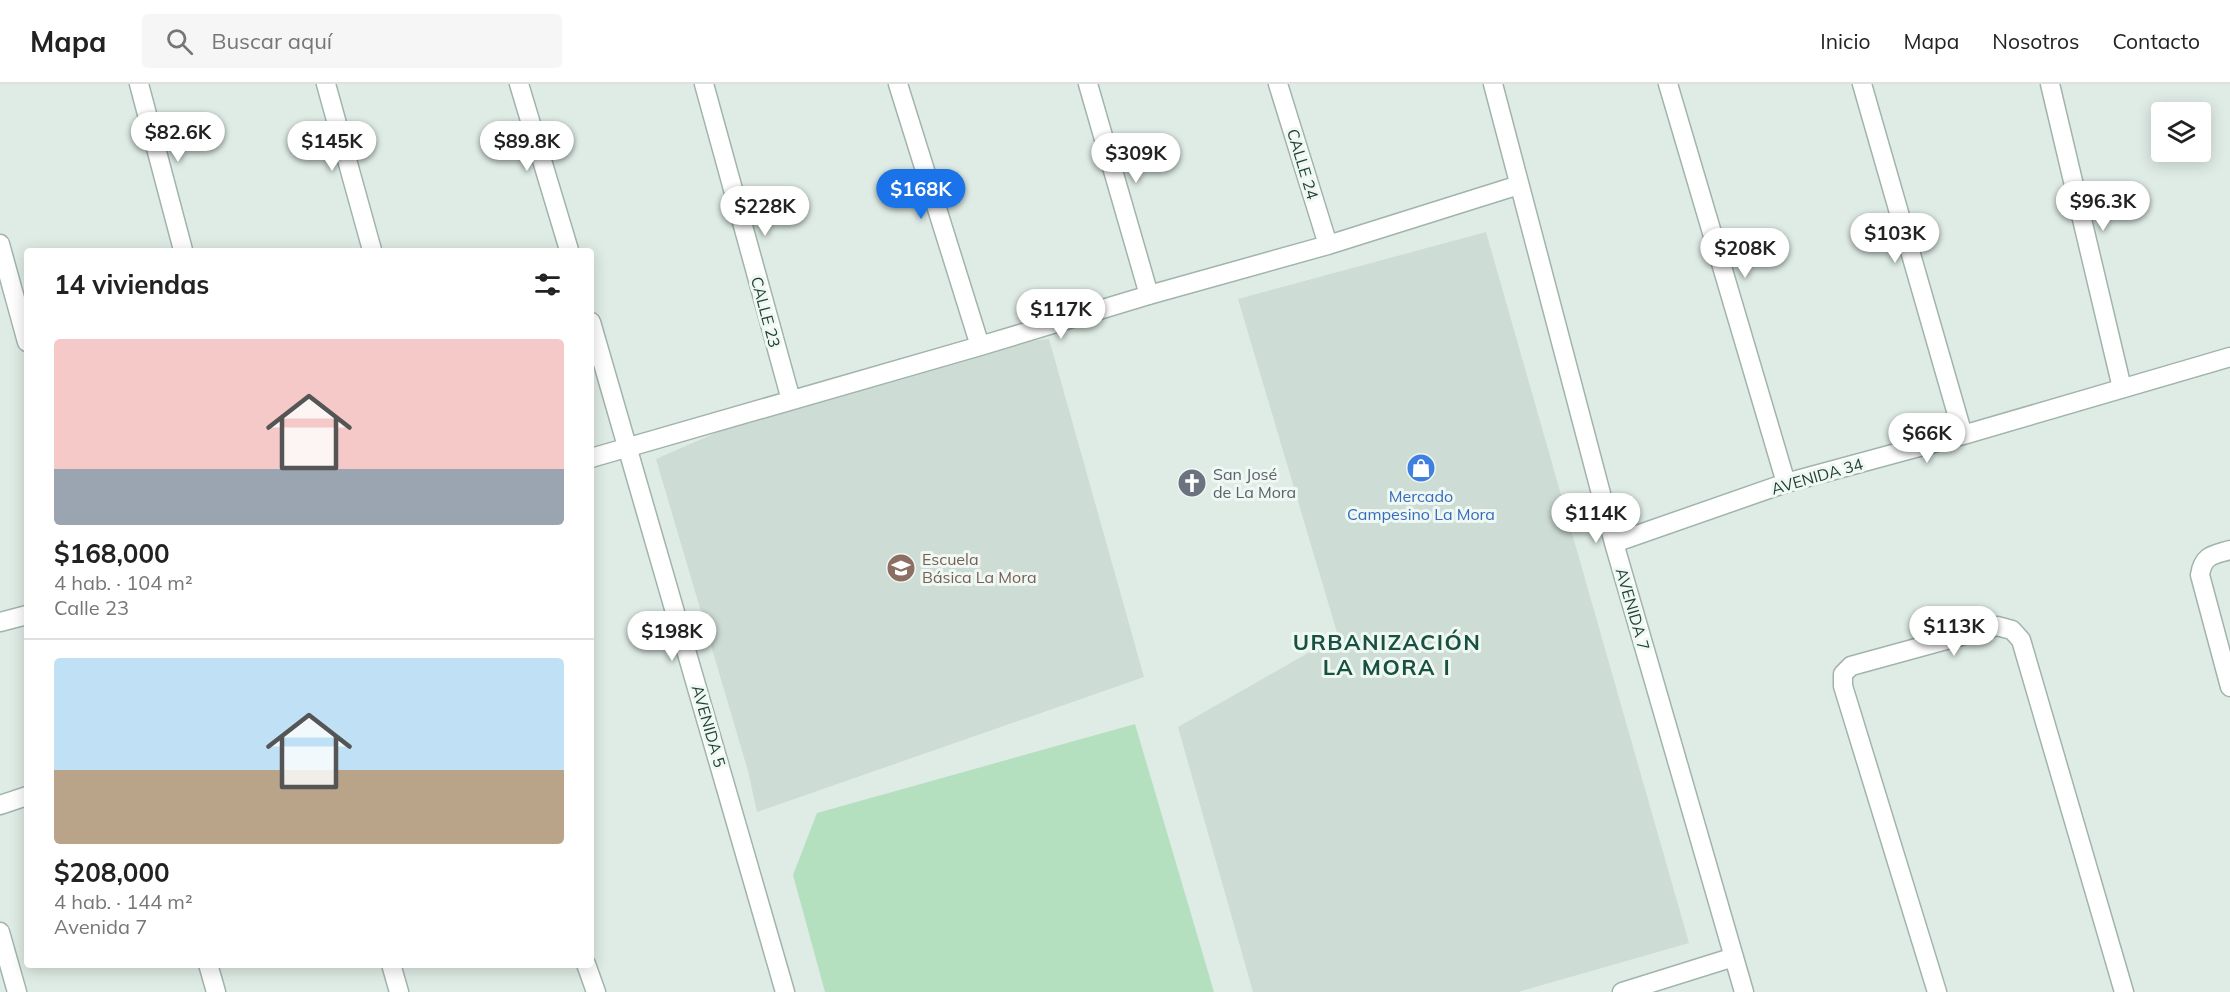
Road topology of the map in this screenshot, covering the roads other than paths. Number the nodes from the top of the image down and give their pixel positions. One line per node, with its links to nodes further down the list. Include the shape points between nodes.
1 (139, 84): 15 (street)
2 (327, 84): 16 (street)
3 (519, 84): 17 (street)
4 (704, 84): 24 (street, CALLE 23)
5 (898, 84): 21 (street)
6 (1088, 84): 18 (street)
7 (1278, 84): 14 (street, CALLE 24)
8 (1493, 84): 12 (street, AVENIDA 7)
9 (1668, 84): 28 (street)
10 (1862, 84): 25 (street)
11 (2050, 84): 23 (street)
12 (1519, 185): 14 (street); 29 (street, AVENIDA 7)
13 (0, 244): 19 (street)
14 (1328, 245): 18 (street)
15 (182, 248)
16 (371, 248)
17 (568, 248)
18 (1149, 295): 21 (street)
19 (24, 331)
20 (594, 332): 26 (street, AVENIDA 5)
21 (980, 346): 24 (street)
22 (2230, 357): 23 (street, AVENIDA 34)
23 (2122, 388): 25 (street, AVENIDA 34)
24 (791, 400): 26 (street)
25 (1963, 435): 28 (street, AVENIDA 34)
26 (629, 447): 27 (street); 45 (street, AVENIDA 5)
27 (594, 457)
28 (1786, 483): 29 (street, AVENIDA 34)
29 (1614, 543): 37 (street, AVENIDA 7)
30 (2230, 550): 33 (street, via 2209,556 2200,575)
31 (24, 616): 32 (street)
32 (0, 622)
33 (2230, 687)
34 (24, 797): 35 (street)
35 (0, 805)
36 (0, 932): 41 (street)
37 (1734, 957): 46 (street); 47 (street, AVENIDA 7)
38 (209, 968): 42 (street)
39 (392, 968): 43 (street)
40 (587, 968): 44 (street)
41 (17, 992)
42 (216, 992)
43 (399, 992)
44 (596, 992)
45 (785, 992)
46 (1622, 992)
47 (1744, 992)
48 (1937, 992): 49 (street, via 1843,686 1843,674 1851,666 1997,626 2012,630 2021,640)
49 (2124, 992)

